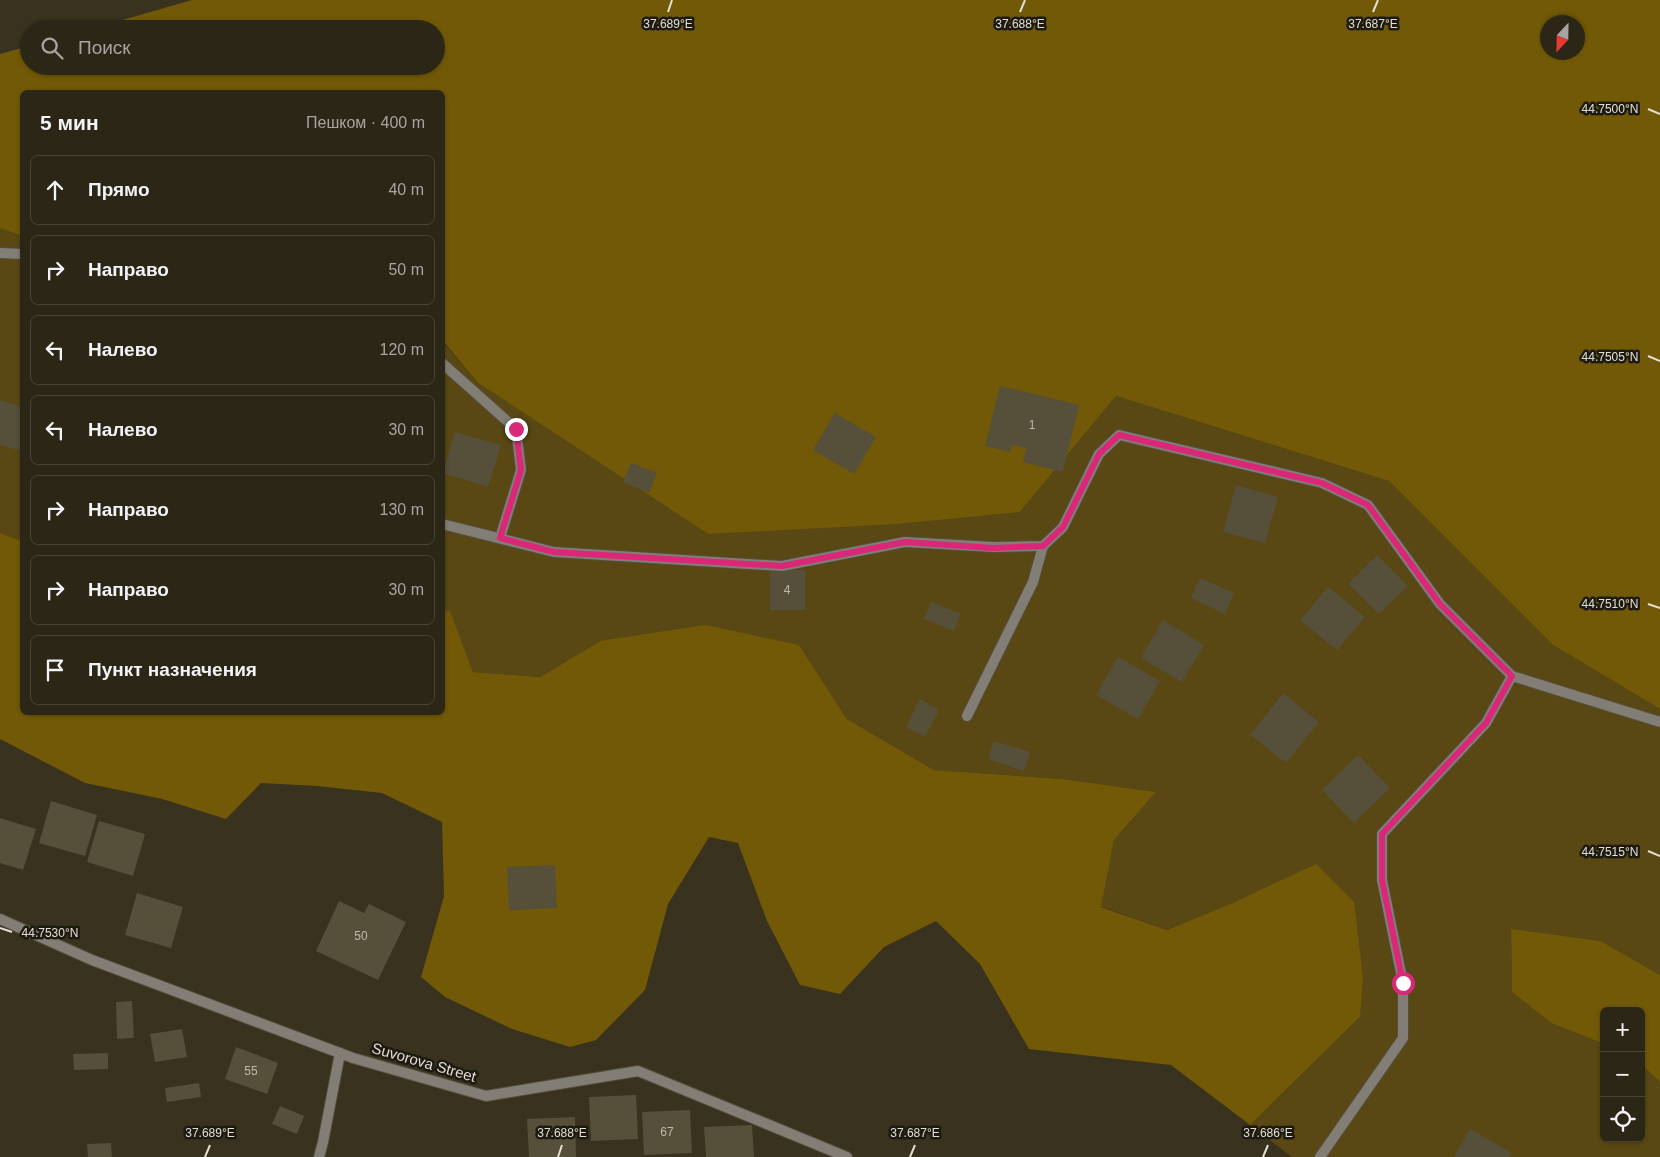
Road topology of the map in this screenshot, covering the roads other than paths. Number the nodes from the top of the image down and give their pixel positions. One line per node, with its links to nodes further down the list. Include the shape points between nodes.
1 (0, 252): 2 (street)
2 (20, 254)
3 (445, 367): 5 (street, via 516,429 521,470)
4 (445, 525): 5 (street)
5 (500, 538): 6 (street, via 554,552 782,566 905,542 993,548)
6 (1043, 546): 7 (street, via 1063,527 1099,454 1119,435 1322,483 1368,505 1440,604); 8 (street, via 1033,582)
7 (1512, 676): 9 (street); 14 (street, via 1486,723 1382,834 1382,880 1403,983 1403,1038)
8 (967, 716)
9 (1660, 722)
10 (0, 919): 11 (street, Suvorova Street, via 92,960)
11 (340, 1053): 12 (street); 13 (street, Suvorova Street, via 486,1096 638,1071)
12 (319, 1157)
13 (847, 1157)
14 (1320, 1157)

